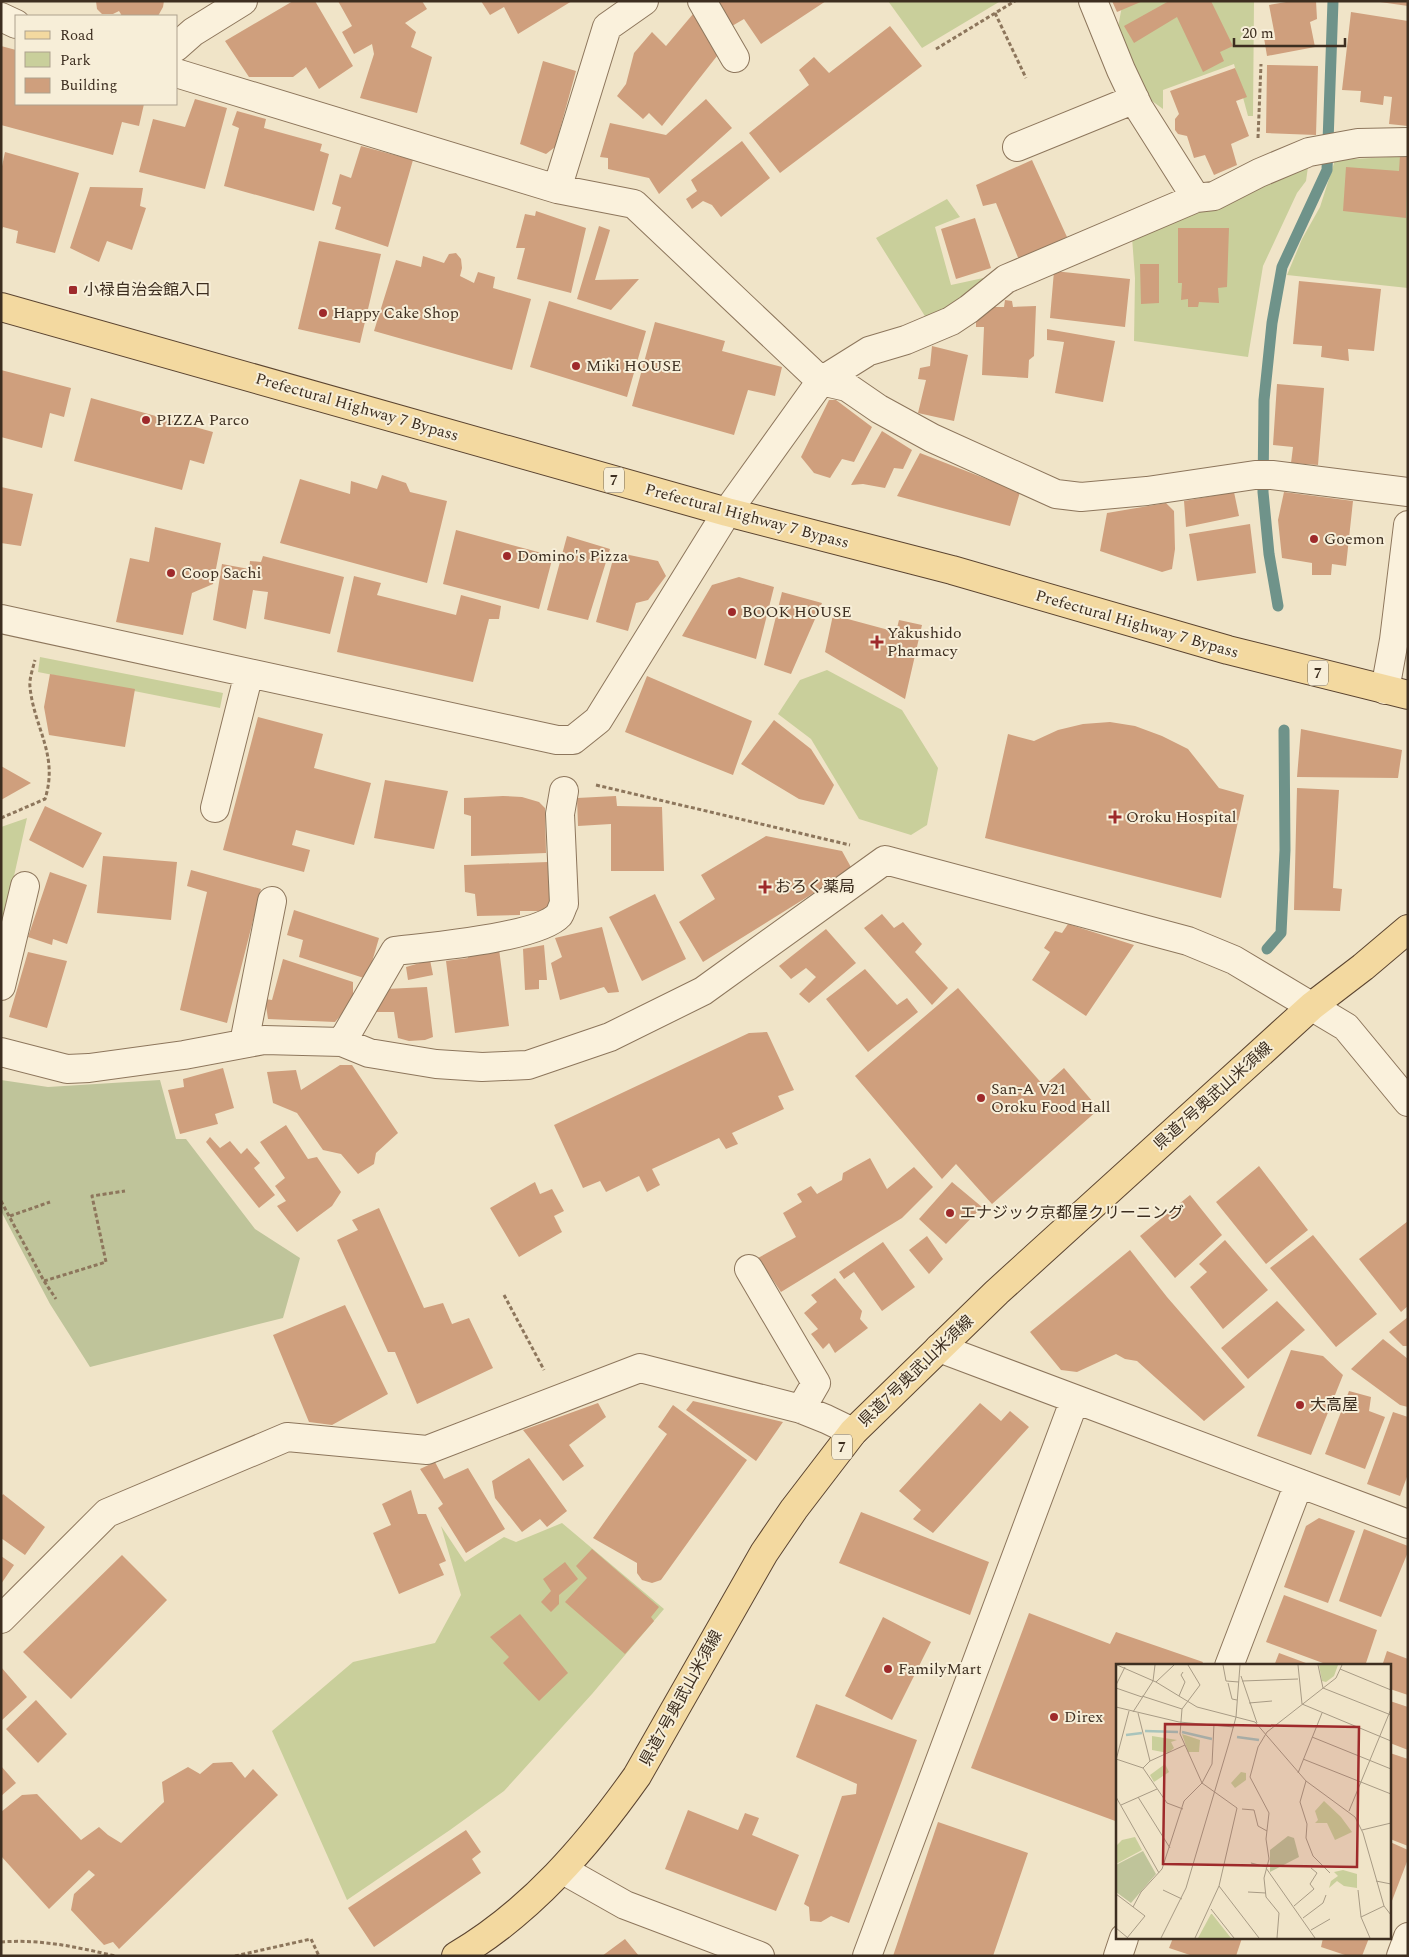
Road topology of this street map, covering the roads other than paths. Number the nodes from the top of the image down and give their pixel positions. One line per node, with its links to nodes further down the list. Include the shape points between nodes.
1 (243, 1): 7 (street, via 193,32)
2 (644, 1): 13 (street, via 607,27)
3 (702, 1): 8 (street)
4 (1093, 1): 10 (street)
5 (1, 17): 6 (street)
6 (15, 24)
7 (178, 45)
8 (735, 58)
9 (178, 74): 13 (street)
10 (1135, 99): 12 (street); 14 (street)
11 (1408, 142): 14 (street, via 1358,143 1309,152 1214,196)
12 (1017, 146)
13 (557, 189): 16 (street, via 634,204)
14 (1196, 198): 16 (street, via 1006,279 951,320 906,340 868,351)
15 (1, 307): 18 (main road, Prefectural Highway 7 Bypass / 7)
16 (821, 381): 17 (street, via 847,387 932,438 1056,494 1081,497 1147,491 1263,475); 18 (street)
17 (1408, 492)
18 (727, 512): 21 (street, via 598,720 573,740 556,740); 22 (main road, Prefectural Highway 7 Bypass / 7, via 952,570 1228,650)
19 (1408, 525): 22 (street, via 1394,640)
20 (1, 619): 21 (street)
21 (249, 673): 24 (street)
22 (1396, 693)
23 (564, 791): 32 (street, via 560,814 564,904 560,914 519,934 395,951)
24 (215, 808)
25 (25, 886): 30 (street)
26 (272, 901): 33 (street)
27 (1408, 929): 29 (main road, 県道7号奥武山米須線 / 7)
28 (1408, 942): 29 (main road)
29 (1363, 967): 31 (main road, 県道7号奥武山米須線 / 7)
30 (1, 986)
31 (1312, 1006): 32 (street, via 1234,960 1188,941 885,860 703,991 610,1037 528,1065 436,1064 369,1053); 35 (street, via 1346,1027); 37 (main road, 県道7号奥武山米須線 / 7, via 1004,1285)
32 (342, 1042): 33 (street, via 264,1040)
33 (244, 1043): 34 (street, via 89,1068 67,1068)
34 (1, 1052)
35 (1408, 1102)
36 (749, 1269): 39 (street, via 816,1383)
37 (939, 1348): 38 (street); 40 (main road, 県道7号奥武山米須線 / 7)
38 (1075, 1399): 41 (street); 50 (street)
39 (801, 1409): 40 (street); 43 (street, via 640,1368 427,1450 287,1436 107,1513)
40 (853, 1432): 45 (main road, 県道7号奥武山米須線 / 7, via 764,1553 637,1776)
41 (1299, 1483): 42 (street); 44 (street)
42 (1408, 1524)
43 (1, 1619)
44 (1230, 1664)
45 (563, 1870): 48 (main road, 県道7号奥武山米須線 / 7, via 504,1922); 49 (street, via 625,1905)
46 (1408, 1937): 52 (street)
47 (1123, 1940): 51 (street)
48 (456, 1956)
49 (760, 1956)
50 (867, 1956)
51 (1118, 1956)
52 (1400, 1956)

